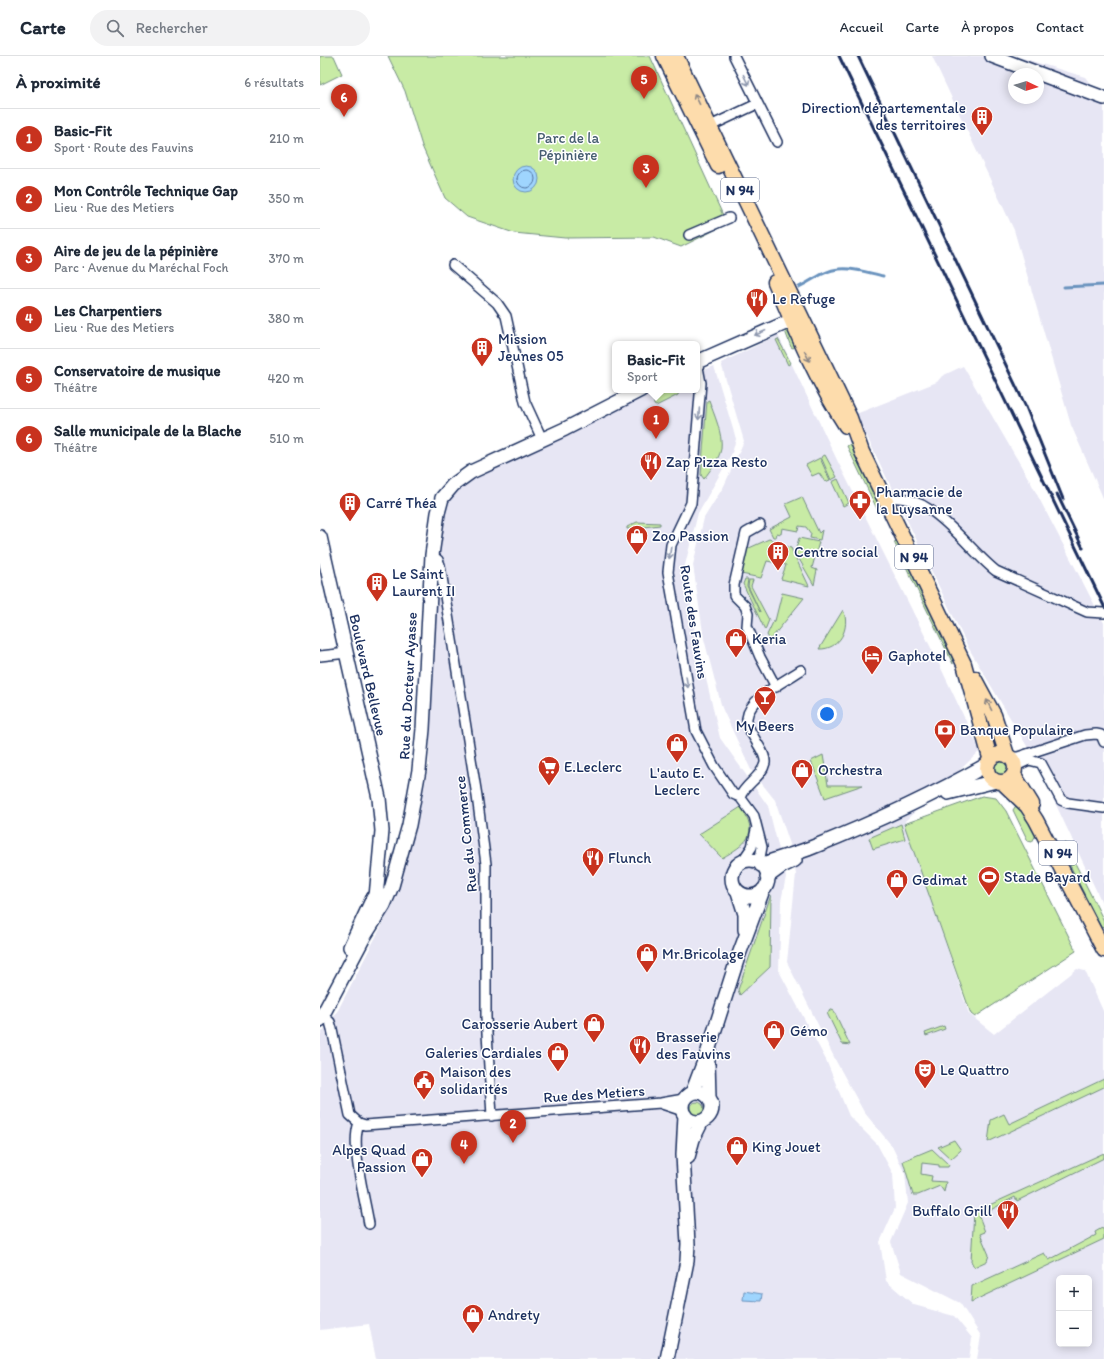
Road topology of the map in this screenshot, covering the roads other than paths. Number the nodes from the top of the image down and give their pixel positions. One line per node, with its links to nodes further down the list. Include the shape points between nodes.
1 (664, 56): 7 (main road, N 94)
2 (676, 56): 7 (main road, N 94, one-way to 2)
3 (734, 56): 6 (street, one-way to 6)
4 (992, 56): 5 (street)
5 (1104, 98)
6 (757, 104): 7 (street); 8 (street)
7 (705, 128): 12 (main road, N 94, via 772,275); 13 (main road, N 94)
8 (777, 142)
9 (729, 218): 10 (street)
10 (689, 234)
11 (452, 265): 16 (street, via 497,303 506,316 525,402)
12 (790, 321): 13 (street); 14 (street, one-way to 14); 17 (main road, N 94, one-way to 17, via 828,398)
13 (805, 323): 17 (main road, N 94, via 850,418)
14 (700, 360): 31 (street, Route des Fauvins, one-way to 31, via 701,383 691,503 671,545 668,572 696,731 714,766 734,794)
15 (635, 393): 16 (street, Rue du Docteur Ayasse)
16 (542, 439): 21 (street, Rue du Docteur Ayasse, via 470,472 453,485 440,504)
17 (862, 452): 18 (main road, N 94)
18 (885, 499): 22 (street, via 906,499 932,511 985,563 996,570 1079,609); 25 (main road, N 94)
19 (760, 525): 27 (street, via 746,533 734,595 745,606 748,614 747,626)
20 (320, 537): 23 (street, Boulevard Bellevue)
21 (432, 556): 39 (street, Rue du Docteur Ayasse, via 419,770 409,824); 50 (street, Rue du Commerce, via 440,565 486,864 486,1017)
22 (1104, 613)
23 (347, 653): 24 (street); 42 (street, Boulevard Bellevue, via 380,804 382,831)
24 (320, 656)
25 (964, 664): 29 (main road, N 94); 30 (main road, N 94, one-way to 25, via 994,715)
26 (801, 670): 27 (street)
27 (776, 687): 31 (street, via 752,705 747,718 748,726 765,760 758,775 746,786)
28 (1104, 742): 30 (street, via 1101,735 1085,735 1018,757)
29 (989, 761): 30 (main road, via 998,754); 30 (main road, via 988,774); 32 (street, via 952,784)
30 (1008, 769): 32 (street, via 966,787); 33 (street, via 1029,760 1041,763 1061,800); 45 (main road, N 94)
31 (740, 797): 34 (street, Route des Fauvins, via 754,816)
32 (903, 808): 36 (street)
33 (1104, 808)
34 (757, 825): 35 (street, via 755,841); 37 (street, Route des Fauvins, via 762,847)
35 (741, 862): 37 (street, via 748,860); 41 (street, via 736,866 732,876 732,883)
36 (781, 862): 37 (street); 38 (street)
37 (760, 864): 38 (street)
38 (767, 877): 40 (street)
39 (392, 886): 42 (street); 43 (street, Rue du Docteur Ayasse)
40 (763, 890): 41 (street, via 751,896); 44 (street)
41 (738, 892): 44 (street, via 745,914)
42 (376, 893): 43 (street, Boulevard Bellevue); 46 (street)
43 (374, 921): 46 (street, Rue du Docteur Ayasse)
44 (744, 940): 47 (street)
45 (1104, 950)
46 (321, 1013): 52 (street, via 332,1029 350,1115)
47 (708, 1051): 48 (street); 49 (street)
48 (709, 1098): 49 (street, via 701,1092); 51 (street, via 712,1109)
49 (686, 1105): 50 (street, Rue des Metiers, via 660,1103); 51 (street, via 692,1121); 53 (street)
50 (492, 1116): 52 (street, Rue des Metiers, via 372,1125)
51 (702, 1121): 53 (street, via 690,1149)
52 (359, 1123): 54 (street, via 356,1144)
53 (685, 1172): 55 (street, via 687,1255)
54 (369, 1224)
55 (668, 1359)

